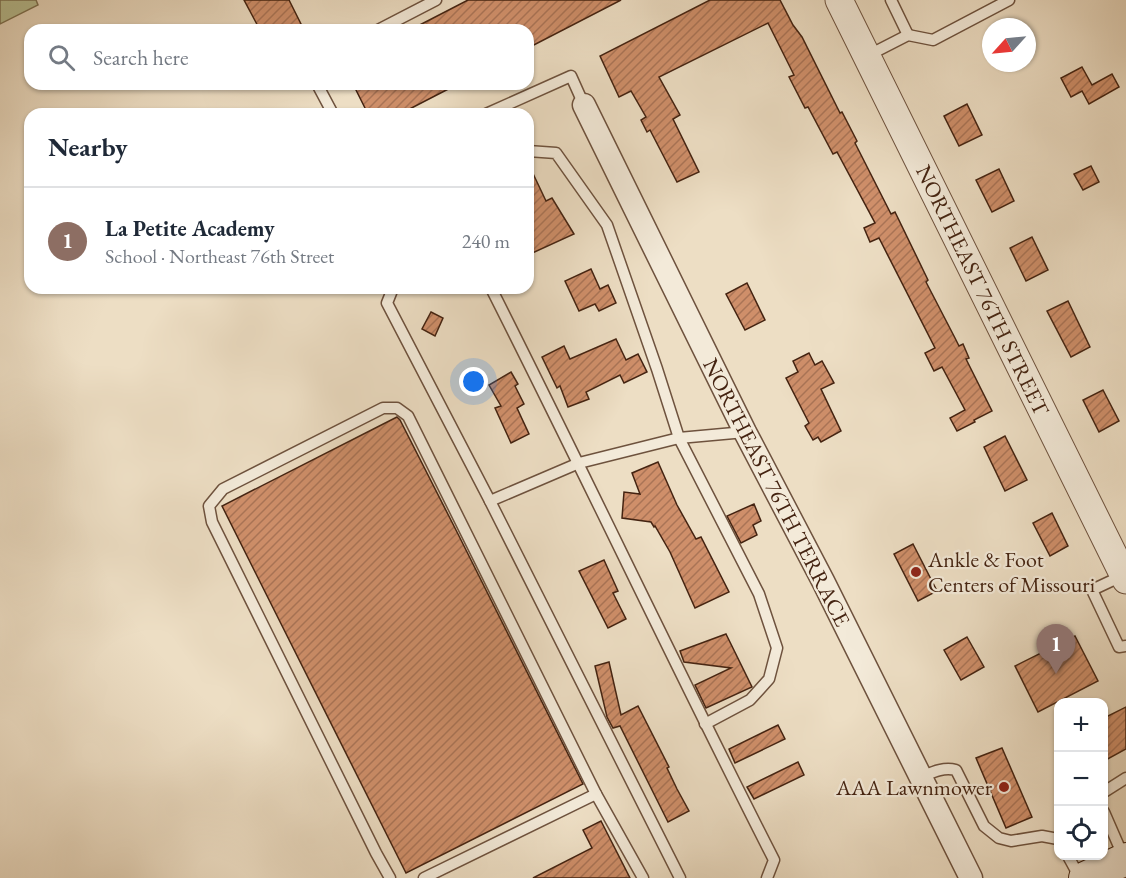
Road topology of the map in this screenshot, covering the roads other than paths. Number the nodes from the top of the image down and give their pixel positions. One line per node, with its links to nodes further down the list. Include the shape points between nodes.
1 (436, 0): 5 (lane)
2 (839, 0): 7 (street, NORTHEAST 76TH STREET)
3 (891, 0): 6 (lane)
4 (1008, 0): 6 (lane, via 933,40)
5 (390, 24)
6 (908, 35): 7 (lane)
7 (867, 56): 19 (street, NORTHEAST 76TH STREET)
8 (320, 90): 10 (lane)
9 (584, 105): 11 (lane, via 571,76); 15 (street, NORTHEAST 76TH TERRACE)
10 (330, 108)
11 (499, 108)
12 (534, 151): 16 (lane, via 556,153 607,225)
13 (391, 294): 18 (lane, via 387,303)
14 (494, 294): 17 (lane)
15 (745, 432): 16 (lane); 22 (street, NORTHEAST 76TH TERRACE)
16 (679, 438): 17 (lane); 21 (lane, via 759,594 777,648 769,679 750,700)
17 (579, 463): 18 (lane); 21 (lane)
18 (490, 501): 33 (lane)
19 (1125, 578): 20 (lane, via 1092,590 1119,647)
20 (1126, 646)
21 (705, 724): 34 (lane, via 774,860)
22 (921, 777): 27 (lane, via 949,768 956,770 984,826 999,838); 35 (street, NORTHEAST 76TH TERRACE)
23 (1126, 778): 24 (lane)
24 (1108, 789)
25 (596, 794): 30 (lane, via 408,416 397,408 383,408 223,489 209,506 212,522); 31 (lane); 32 (lane)
26 (1108, 821): 28 (lane)
27 (1054, 838)
28 (1125, 859): 37 (main road)
29 (1071, 860): 36 (lane)
30 (390, 878)
31 (424, 878)
32 (643, 878)
33 (680, 878)
34 (767, 878)
35 (971, 878)
36 (1080, 878)
37 (1085, 878)

